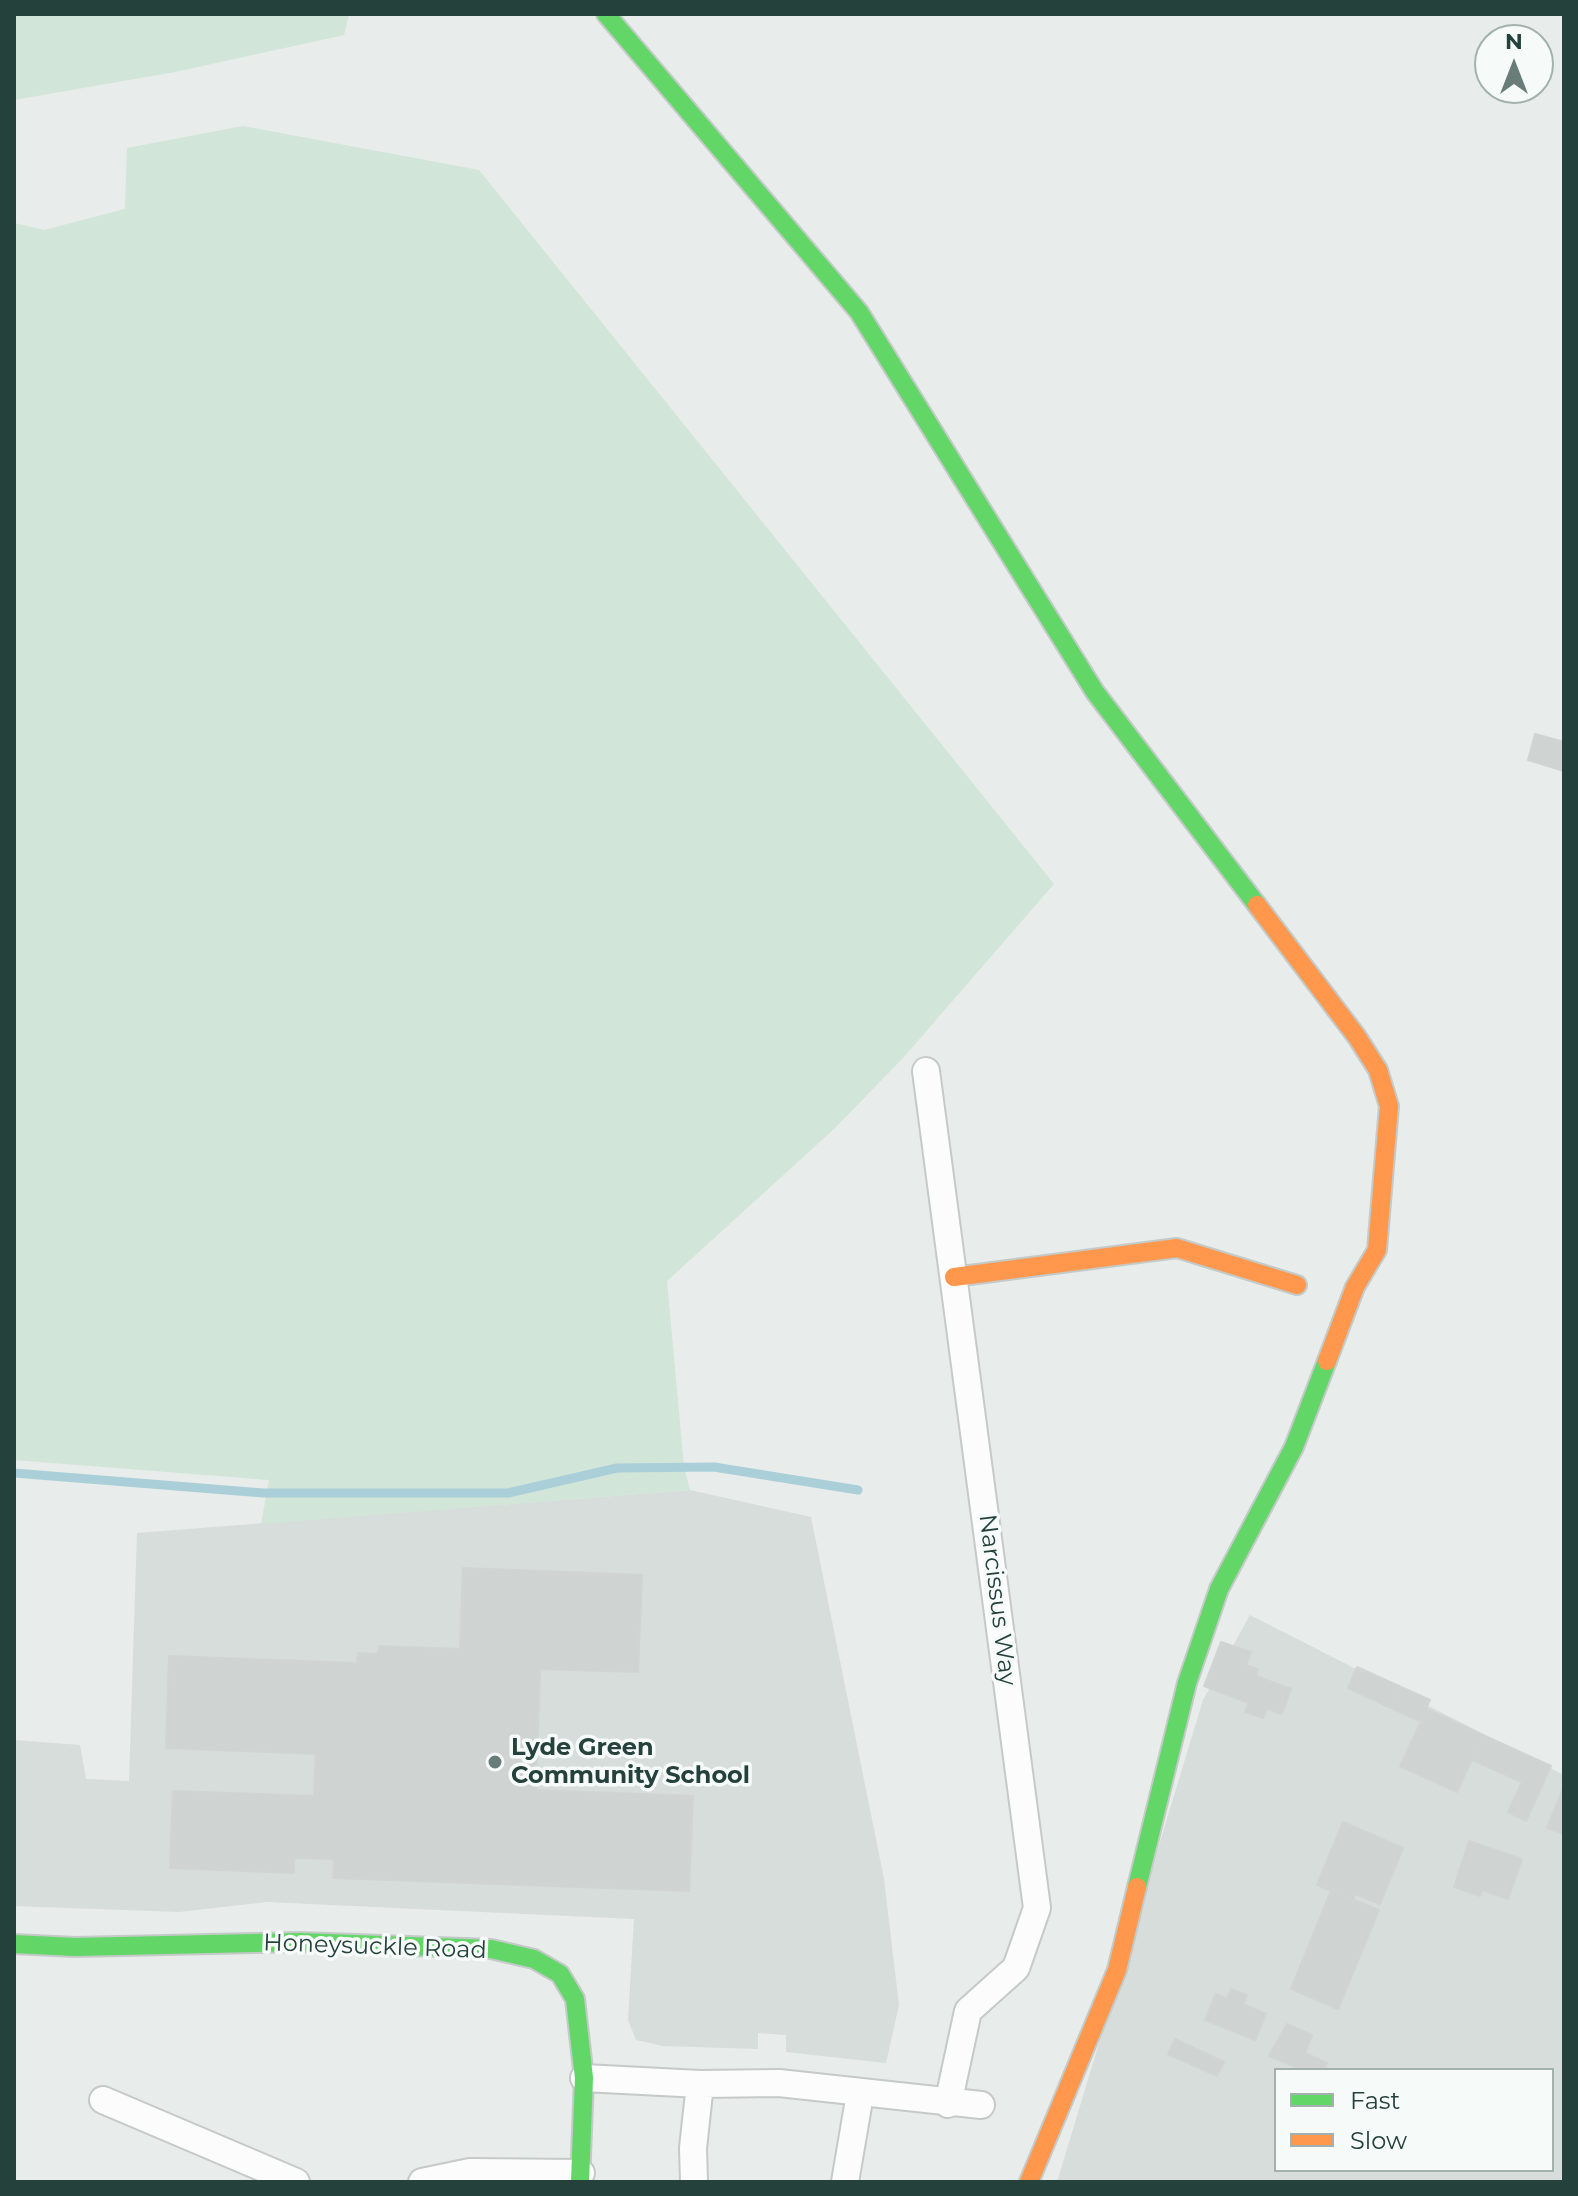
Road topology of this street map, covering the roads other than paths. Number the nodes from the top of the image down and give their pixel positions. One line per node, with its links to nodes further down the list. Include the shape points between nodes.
1 (606, 14): 17 (street, via 859,312 1095,692 1357,1037 1378,1070 1389,1106 1377,1250 1355,1287 1294,1447 1219,1589 1187,1683 1117,1970)
2 (926, 1071): 3 (street, Narcissus Way)
3 (954, 1277): 4 (street, via 1177,1248); 10 (street, Narcissus Way, via 1037,1908 1016,1968 968,2011)
4 (1297, 1285)
5 (14, 1944): 6 (street, Honeysuckle Road, via 300,1942 491,1949 534,1959 560,1974 575,1999)
6 (584, 2078): 7 (street); 12 (street, Honeysuckle Road)
7 (700, 2084): 8 (street, via 779,2083); 15 (street)
8 (860, 2094): 10 (street); 16 (street)
9 (103, 2100): 13 (street)
10 (948, 2104): 11 (street)
11 (981, 2105)
12 (580, 2178): 14 (street, via 470,2172)
13 (296, 2182)
14 (422, 2182)
15 (694, 2182)
16 (845, 2182)
17 (1029, 2182)

